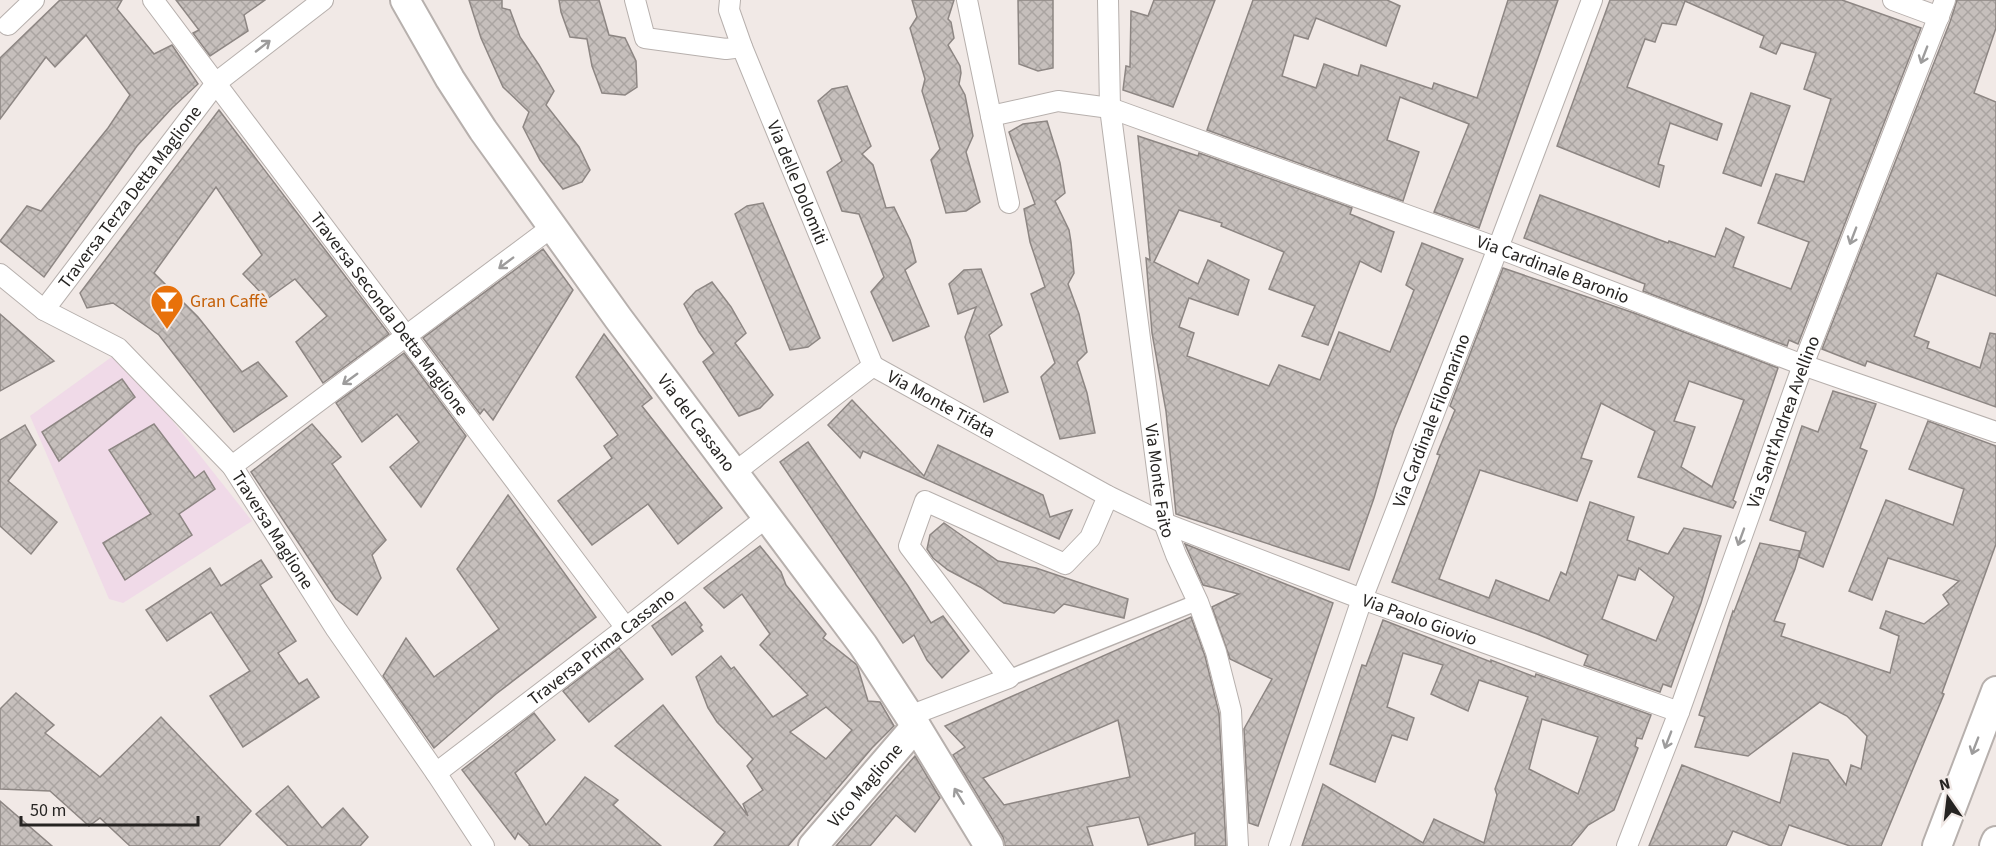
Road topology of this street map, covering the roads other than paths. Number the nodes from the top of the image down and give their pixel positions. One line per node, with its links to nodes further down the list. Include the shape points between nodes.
1 (34, 0): 12 (street)
2 (153, 0): 14 (street, Traversa Seconda Detta Maglione)
3 (323, 0): 14 (street, Traversa Terza Detta Maglione, one-way to 3)
4 (405, 0): 18 (main road, Via del Cassano, via 477,122)
5 (635, 0): 13 (street, via 645,38 726,49)
6 (730, 0): 13 (street, Via delle Dolomiti, via 729,10)
7 (967, 0): 16 (street)
8 (1108, 0): 15 (street, Via Monte Faito)
9 (1592, 0): 19 (street, Via Cardinale Filomarino)
10 (1893, 0): 11 (street)
11 (1942, 9): 24 (street, Via Sant'Andrea Avellino, one-way to 24)
12 (8, 25)
13 (742, 47): 23 (street, Via delle Dolomiti)
14 (217, 82): 21 (street, Traversa Terza Detta Maglione); 22 (street, Traversa Seconda Detta Maglione)
15 (1110, 108): 16 (street, via 1058,101); 19 (street, Via Cardinale Baronio); 30 (street, Via Monte Faito)
16 (992, 116): 17 (street)
17 (1009, 203)
18 (552, 227): 22 (street, one-way to 22); 27 (main road, Via del Cassano)
19 (1498, 249): 24 (street, Via Cardinale Baronio); 31 (street, Via Cardinale Filomarino)
20 (0, 274): 21 (street, Traversa Maglione)
21 (44, 310): 26 (street, Traversa Maglione, via 118,348)
22 (408, 336): 26 (street, one-way to 26); 33 (street, Traversa Seconda Detta Maglione)
23 (873, 366): 27 (street, Via Monte Tifata); 28 (street, Via Monte Tifata)
24 (1803, 366): 25 (street, Via Cardinale Baronio); 36 (street, Via Sant'Andrea Avellino, one-way to 36)
25 (1996, 432)
26 (232, 466): 38 (street, Traversa Maglione, via 336,629)
27 (734, 473): 29 (main road, Via del Cassano)
28 (1108, 496): 30 (street, Via Monte Tifata); 34 (street, via 1090,538 1065,564 925,501 909,546)
29 (766, 517): 33 (street, Traversa Prima Cassano); 37 (main road, Via del Cassano, via 863,645)
30 (1164, 523): 31 (street, Via Paolo Giovio); 32 (street, Via Monte Faito)
31 (1362, 599): 36 (street, Via Paolo Giovio); 44 (street, Via Cardinale Filomarino)
32 (1198, 602): 34 (street); 43 (street, Via Monte Faito, via 1231,711)
33 (626, 628): 38 (street, Traversa Prima Cassano)
34 (1009, 678): 37 (street)
35 (1996, 691): 46 (main road, one-way to 46)
36 (1679, 712): 45 (street, Via Sant'Andrea Avellino, one-way to 45)
37 (913, 721): 41 (main road, Vico Maglione); 42 (main road, Via del Cassano, one-way to 37)
38 (436, 773): 40 (street, Traversa Maglione)
39 (1996, 841): 47 (main road)
40 (484, 846)
41 (813, 846)
42 (989, 846)
43 (1238, 846)
44 (1279, 846)
45 (1627, 846)
46 (1937, 846)
47 (1994, 846)

